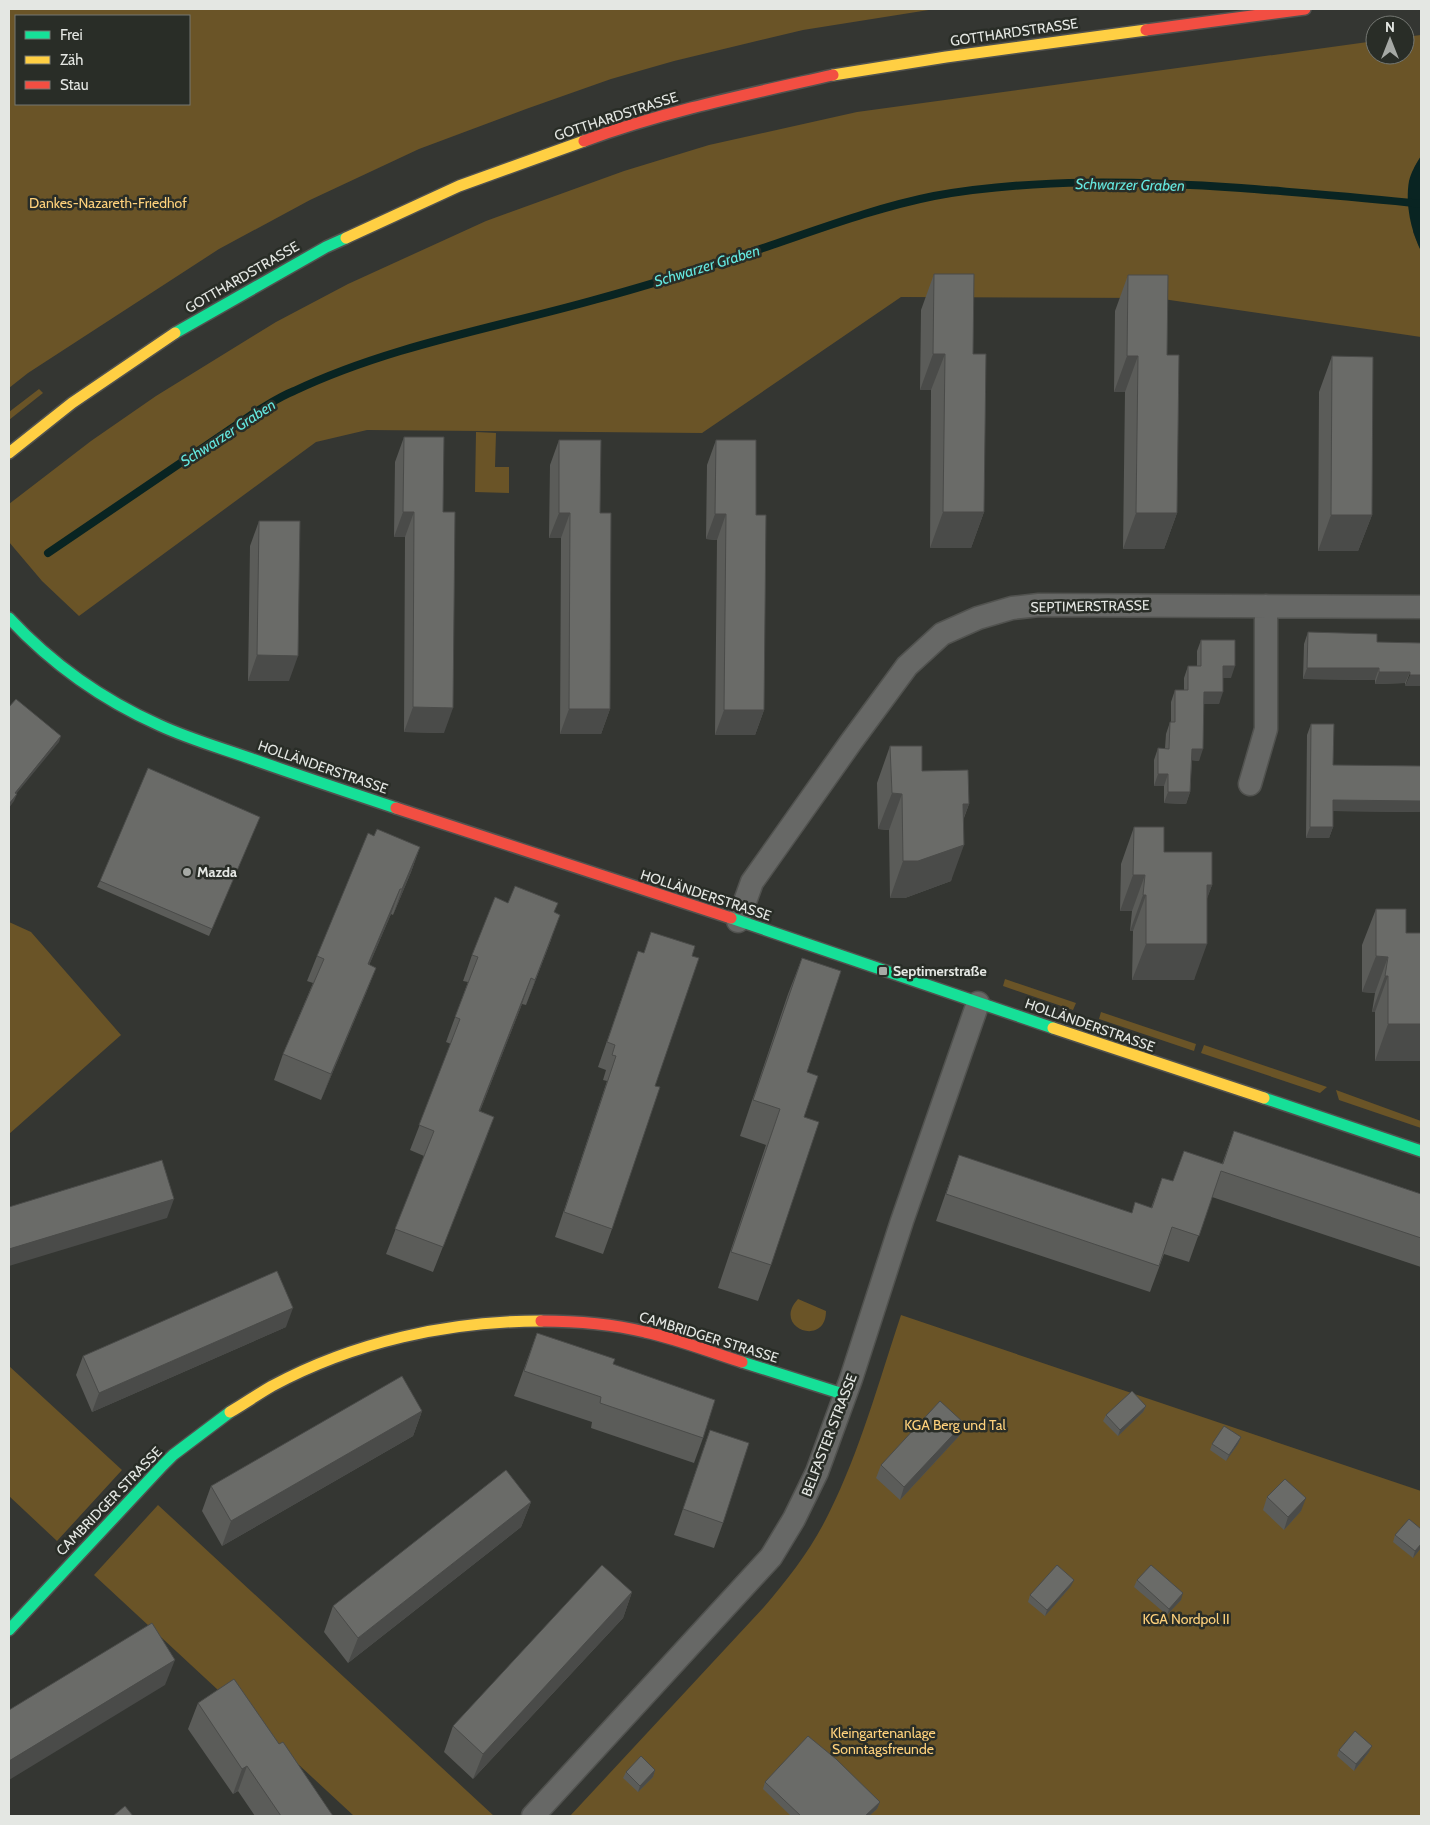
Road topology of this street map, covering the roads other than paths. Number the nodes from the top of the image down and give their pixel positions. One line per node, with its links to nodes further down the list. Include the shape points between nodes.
1 (1305, 9): 2 (street, GOTTHARDSTRASSE, via 846,72 729,98 616,130 459,186 326,247 164,340 72,403)
2 (9, 453)
3 (1266, 606): 4 (street, SEPTIMERSTRASSE); 6 (street, via 1266,730); 7 (street, SEPTIMERSTRASSE, via 1039,605 1012,608 978,618 942,634 907,666 788,830 752,882)
4 (1421, 607)
5 (9, 618): 7 (street, HOLLÄNDERSTRASSE, via 81,680 159,725 315,781)
6 (1250, 784)
7 (738, 920): 8 (street, HOLLÄNDERSTRASSE)
8 (978, 1003): 9 (street, HOLLÄNDERSTRASSE); 10 (street, BELFASTER STRASSE)
9 (1421, 1151)
10 (846, 1395): 11 (street, CAMBRIDGER STRASSE, via 646,1332 590,1323 480,1322 380,1344 337,1357 281,1381 199,1434 148,1479); 12 (street, BELFASTER STRASSE, via 817,1472 771,1557)
11 (9, 1630)
12 (533, 1816)

